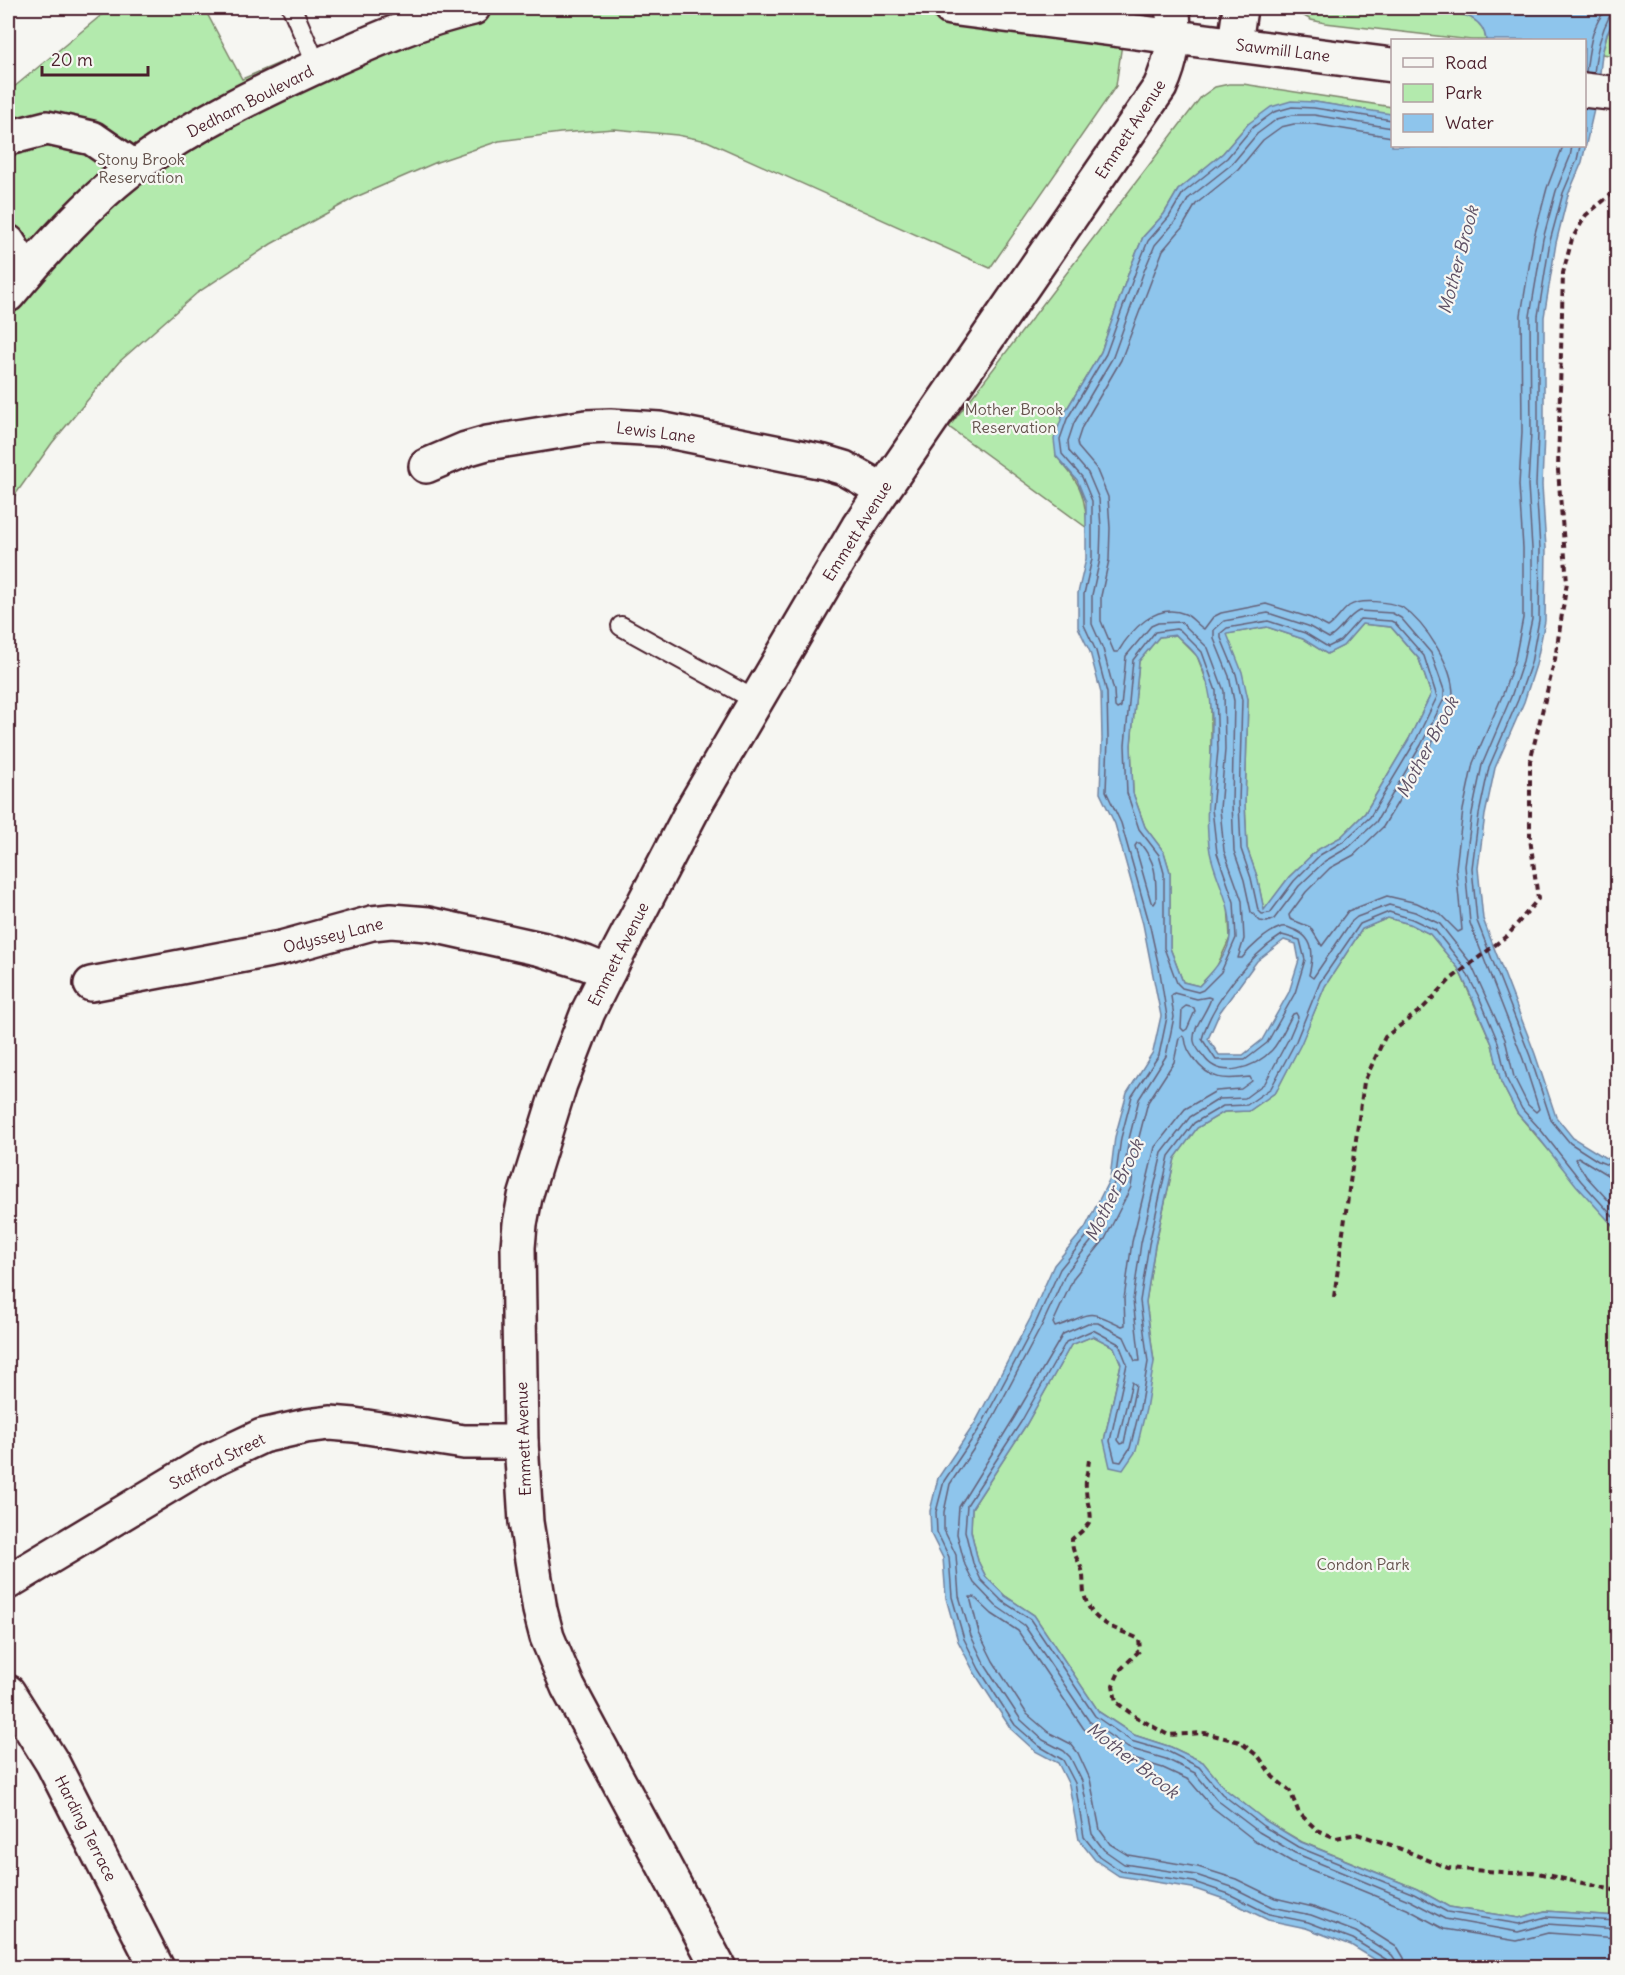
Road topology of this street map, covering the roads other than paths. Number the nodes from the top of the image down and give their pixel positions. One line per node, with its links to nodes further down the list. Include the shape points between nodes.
1 (292, 8): 8 (lane)
2 (473, 8): 8 (street, Dedham Boulevard)
3 (950, 8): 5 (street)
4 (1240, 8): 6 (street)
5 (1173, 22): 6 (street, Sawmill Lane); 16 (street, Emmett Avenue, via 1167,73 1151,101)
6 (1235, 44): 7 (street, Sawmill Lane)
7 (1391, 65)
8 (317, 66): 12 (street, Dedham Boulevard, via 219,114)
9 (1586, 90): 10 (street)
10 (1617, 94)
11 (8, 138): 12 (street, via 47,128 92,138)
12 (134, 167): 14 (street, Dedham Boulevard)
13 (8, 242): 14 (street)
14 (17, 284)
15 (426, 466): 16 (street, Lewis Lane, via 487,443 586,427 634,426 824,462 844,468)
16 (883, 490): 18 (street, Emmett Avenue)
17 (621, 626): 18 (lane)
18 (756, 700): 19 (street, Emmett Avenue, via 695,805)
19 (608, 972): 20 (street, Odyssey Lane, via 541,949 428,924 391,921 281,948); 21 (street, Emmett Avenue, via 573,1049 525,1197 519,1247)
20 (91, 984)
21 (521, 1442): 22 (street, Stafford Street, via 464,1442 330,1424 262,1436 211,1460); 25 (street, Emmett Avenue, via 530,1552 540,1610 551,1645 568,1687)
22 (8, 1582)
23 (8, 1692): 24 (street, Harding Terrace, via 53,1764)
24 (157, 1968)
25 (719, 1968)

